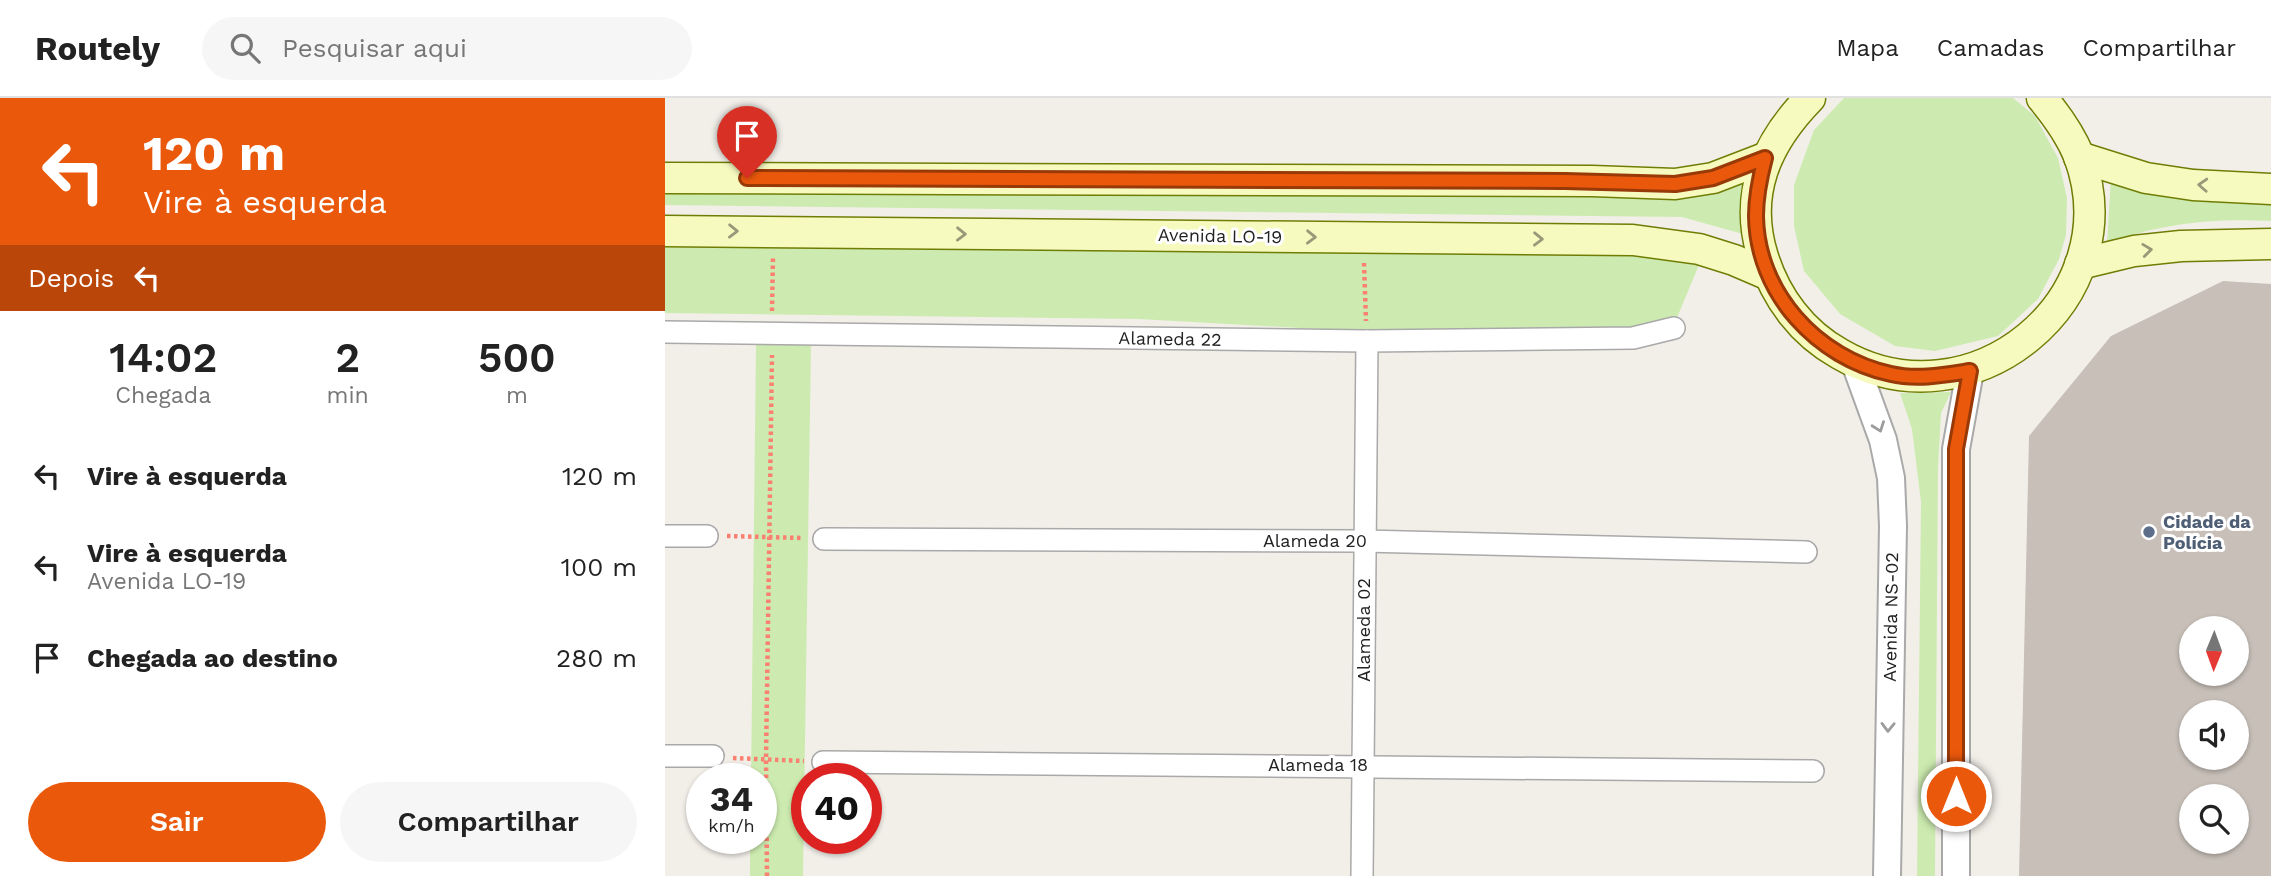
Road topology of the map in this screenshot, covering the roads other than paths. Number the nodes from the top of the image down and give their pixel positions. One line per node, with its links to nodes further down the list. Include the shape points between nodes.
1 (1809, 98): 4 (main road, via 1789,119)
2 (2042, 98): 3 (main road, via 2064,125)
3 (2079, 157): 6 (main road, one-way to 3, via 2146,178); 9 (main road, via 2087,192 2088,229)
4 (1765, 158): 5 (main road, via 1713,178 1675,184); 10 (main road, via 1756,217)
5 (665, 178)
6 (2271, 188)
7 (665, 230): 10 (main road, Avenida LO-19, one-way to 10, via 1633,240 1699,249)
8 (2271, 244): 9 (main road, one-way to 8, via 2181,246)
9 (2080, 264): 15 (main road, via 2056,311 2036,332 2018,348)
10 (1769, 275): 14 (main road, via 1784,303 1805,327 1824,346)
11 (1674, 328): 13 (street, Alameda 22, via 1633,338)
12 (665, 332): 13 (street, Alameda 22)
13 (1367, 341): 19 (street, Alameda 02)
14 (1855, 363): 15 (main road, via 1893,375 1932,377); 27 (street, Avenida NS-02, one-way to 27, via 1883,440 1891,478)
15 (1970, 371): 28 (street, via 1956,449)
16 (665, 536): 17 (street)
17 (707, 536)
18 (824, 539): 19 (street, Alameda 20)
19 (1364, 541): 20 (street, Alameda 20); 24 (street, Alameda 02)
20 (1806, 552)
21 (665, 756): 22 (street)
22 (713, 757)
23 (823, 762): 24 (street, Alameda 18)
24 (1364, 765): 25 (street, Alameda 18); 26 (street, Alameda 02)
25 (1813, 771)
26 (1362, 876)
27 (1887, 876)
28 (1956, 876)

